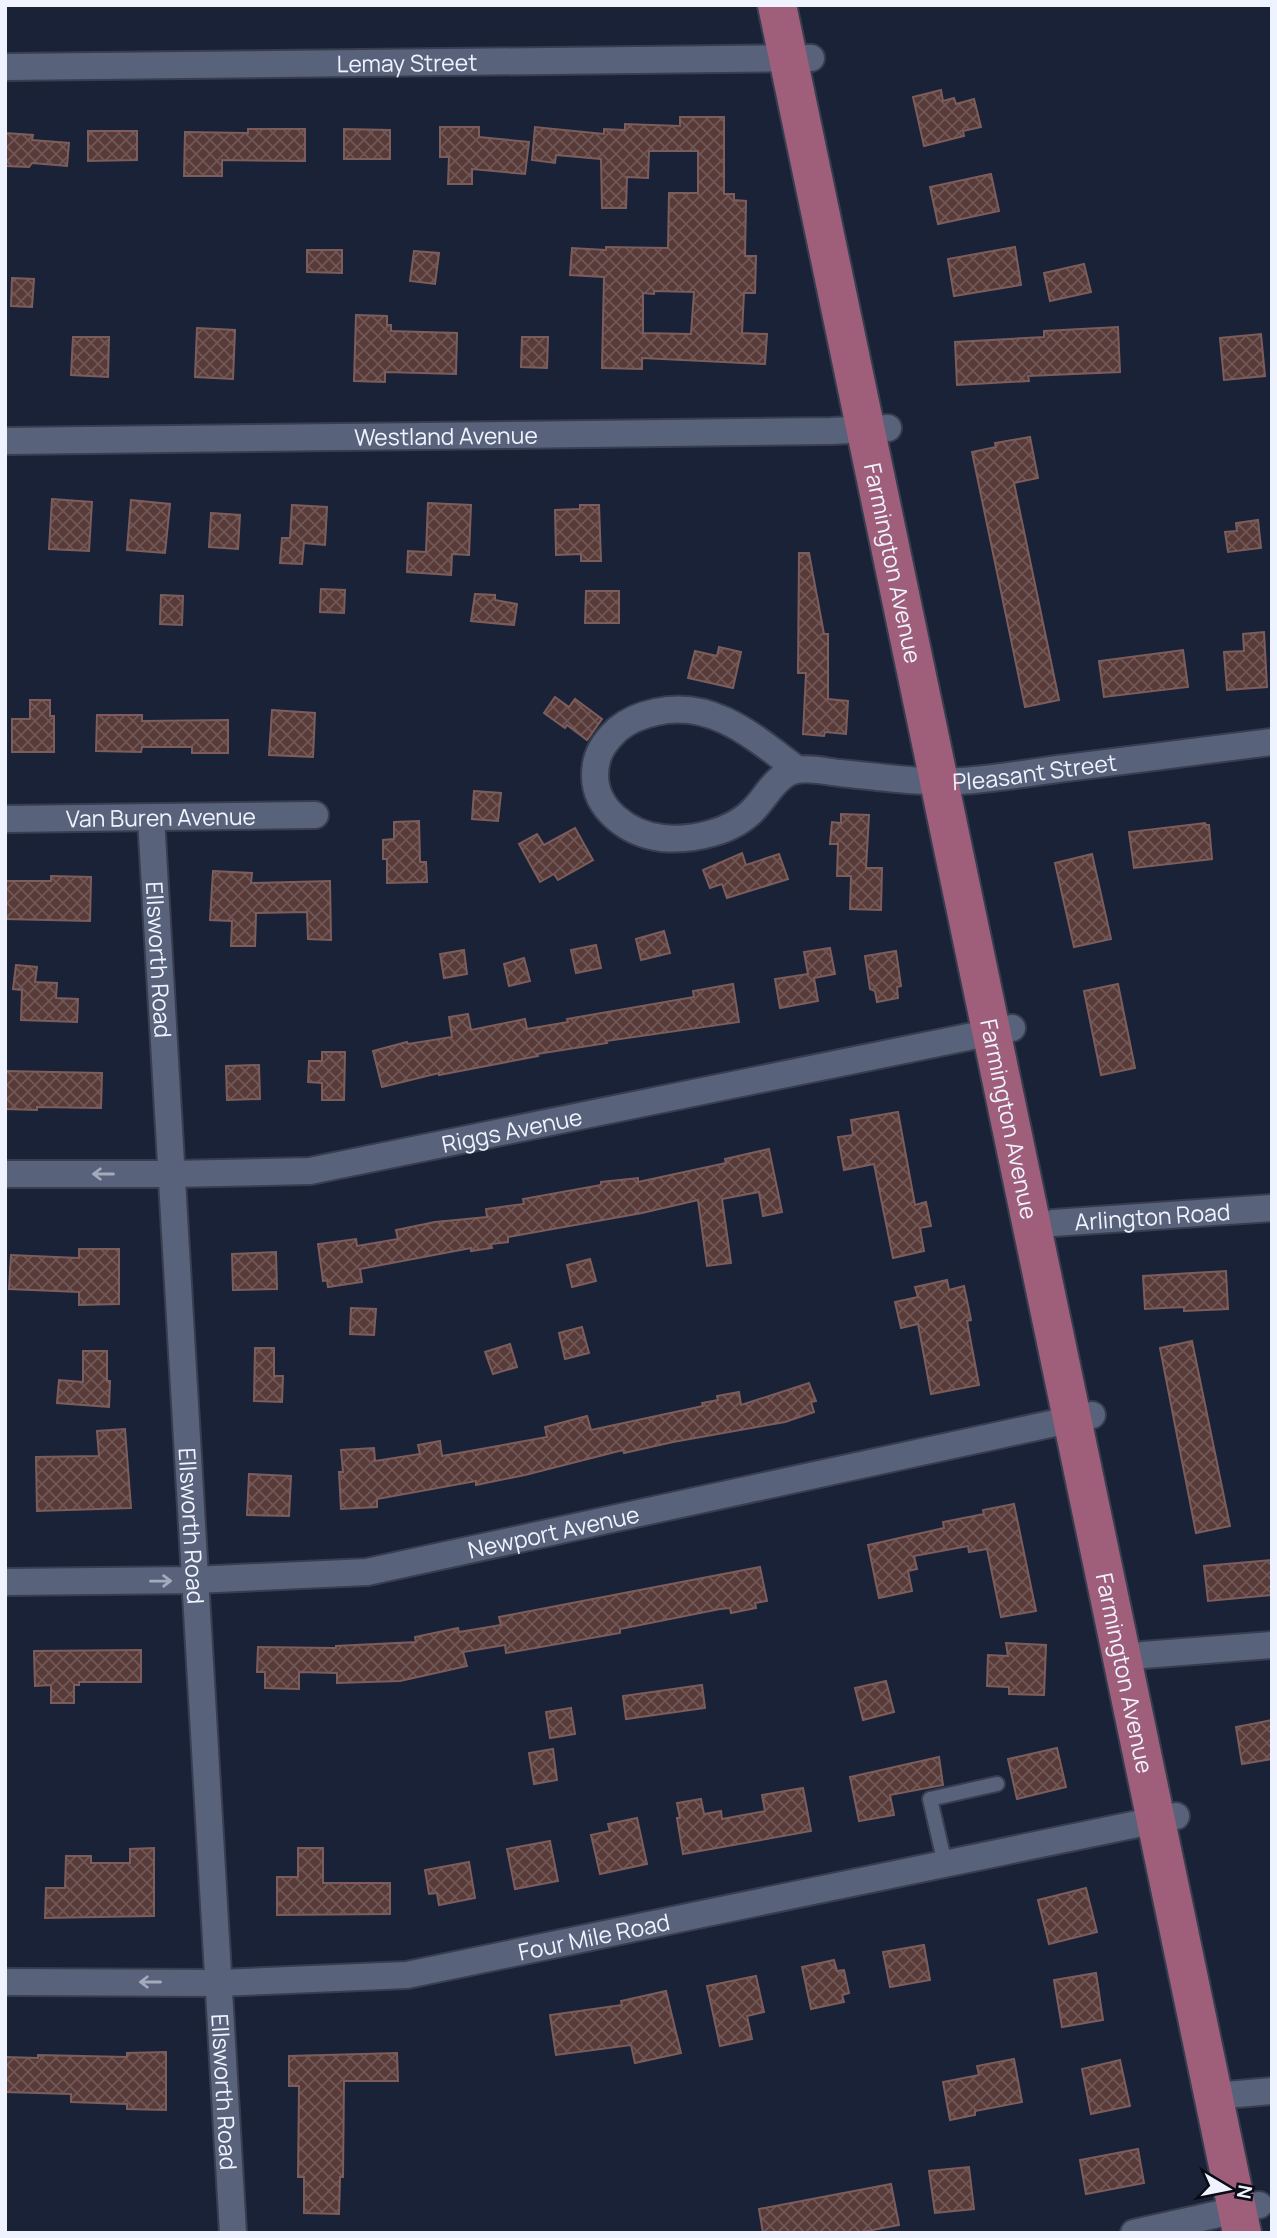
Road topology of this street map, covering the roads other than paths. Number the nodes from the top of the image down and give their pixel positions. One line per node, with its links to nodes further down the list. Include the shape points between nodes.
1 (777, 5): 3 (main road, Farmington Avenue)
2 (800, 5): 3 (main road, Farmington Avenue)
3 (800, 59): 4 (street, Lemay Street); 5 (main road, Farmington Avenue)
4 (5, 67)
5 (877, 428): 6 (street, Westland Avenue); 9 (main road, Farmington Avenue)
6 (5, 441)
7 (1272, 742): 9 (street, Pleasant Street)
8 (798, 770): 8 (street, via 735,725 709,713 680,709 651,713 622,726 598,752 595,774 599,797 612,815 649,836 674,839 731,826 750,814 773,786); 9 (street, Pleasant Street)
9 (951, 780): 13 (main road, Farmington Avenue)
10 (315, 815): 12 (street, Van Buren Avenue)
11 (5, 818): 12 (street, Van Buren Avenue)
12 (151, 818): 15 (street, Ellsworth Road)
13 (1002, 1030): 15 (street, Riggs Avenue, via 310,1171); 17 (main road, Farmington Avenue)
14 (5, 1174): 15 (street, Riggs Avenue, one-way to 14)
15 (171, 1174): 19 (street, Ellsworth Road)
16 (1272, 1208): 17 (street, Arlington Road)
17 (1043, 1225): 18 (main road, Farmington Avenue)
18 (1082, 1417): 19 (street, Newport Avenue, via 367,1572); 22 (main road, Farmington Avenue)
19 (194, 1580): 20 (street, Newport Avenue, one-way to 19); 27 (street, Ellsworth Road)
20 (5, 1582)
21 (1272, 1645): 22 (street)
22 (1133, 1657): 24 (main road, Farmington Avenue)
23 (997, 1784): 25 (lane, via 930,1799)
24 (1166, 1818): 25 (street, Four Mile Road); 28 (main road, Farmington Avenue)
25 (945, 1864): 27 (street, Four Mile Road, via 407,1975)
26 (5, 1982): 27 (street, Four Mile Road, one-way to 26)
27 (218, 1983): 30 (street, Ellsworth Road)
28 (1241, 2094): 29 (main road, Farmington Avenue)
29 (1251, 2220): 31 (street)
30 (233, 2233)
31 (1134, 2233)

